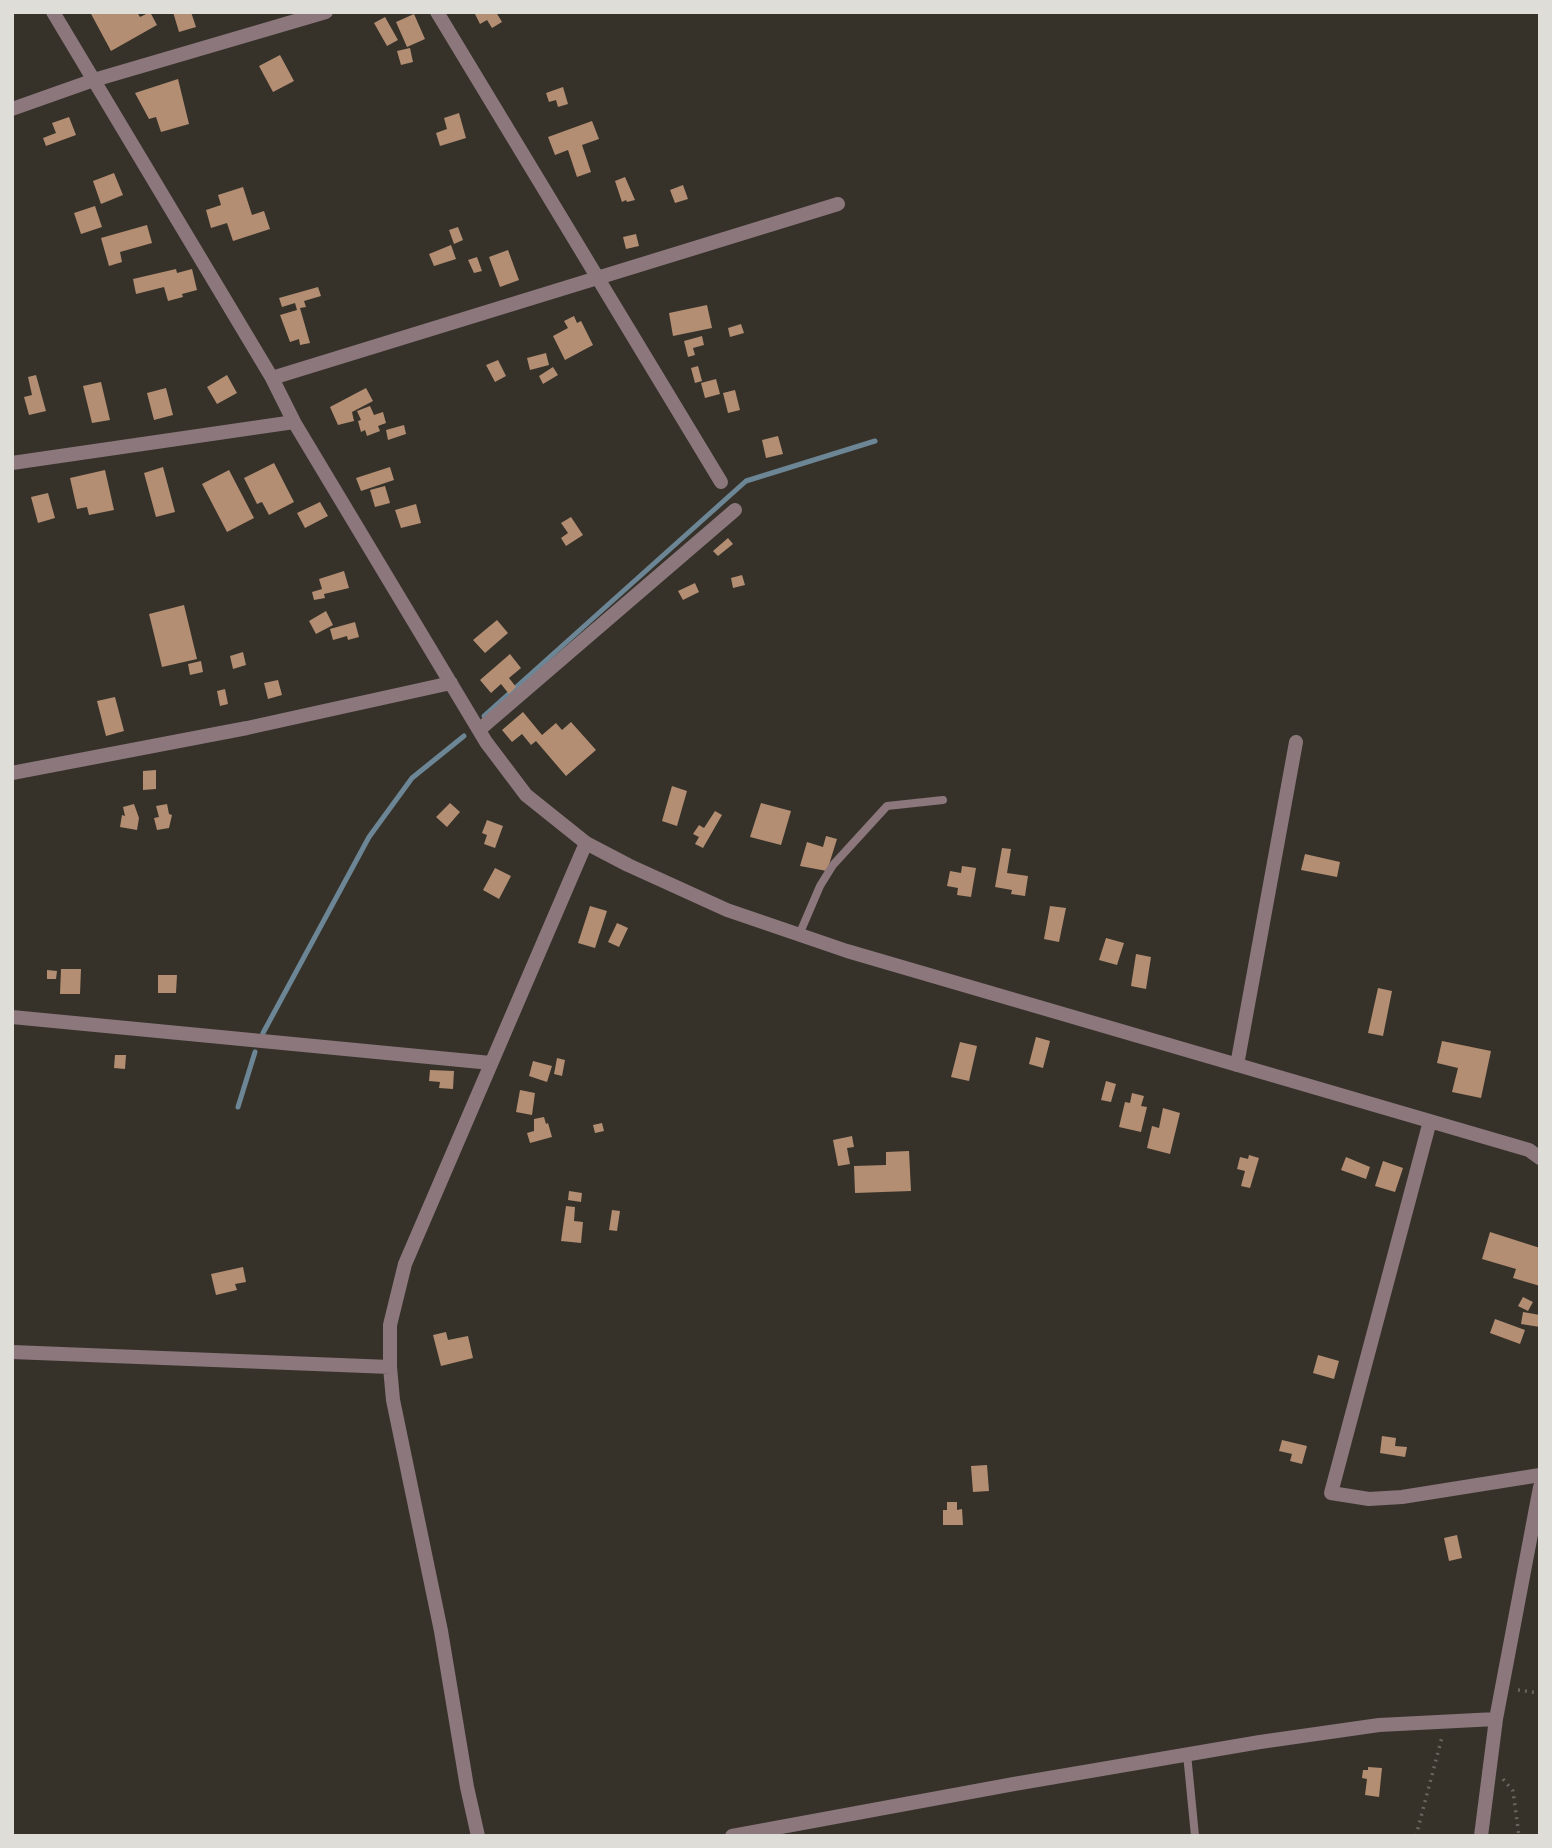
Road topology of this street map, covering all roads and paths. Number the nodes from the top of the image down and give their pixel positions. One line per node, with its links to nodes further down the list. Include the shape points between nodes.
1 (53, 12): 4 (street)
2 (326, 12): 4 (street)
3 (437, 12): 7 (street)
4 (94, 80): 5 (street); 8 (street)
5 (12, 110)
6 (838, 204): 7 (street)
7 (598, 278): 8 (street); 11 (street)
8 (272, 378): 9 (street)
9 (294, 422): 10 (street); 13 (street)
10 (12, 463)
11 (721, 482)
12 (735, 510): 14 (street)
13 (451, 683): 14 (street); 16 (street)
14 (479, 730): 18 (street, via 526,795)
15 (1296, 742): 22 (street)
16 (12, 773)
17 (943, 800): 19 (lane, via 887,806 833,865)
18 (586, 844): 19 (street, via 727,910); 21 (street)
19 (799, 935): 22 (street)
20 (12, 1017): 21 (street)
21 (491, 1063): 26 (street, via 405,1264 390,1325)
22 (1237, 1065): 23 (street)
23 (1430, 1121): 24 (street, via 1529,1150); 27 (street, via 1331,1493 1368,1499 1402,1497)
24 (1540, 1158)
25 (12, 1352): 26 (street)
26 (390, 1367): 35 (street)
27 (1540, 1475)
28 (1540, 1487): 29 (street)
29 (1502, 1688): 30 (path); 31 (street)
30 (1540, 1693)
31 (1496, 1719): 32 (street); 34 (street)
32 (1446, 1722): 33 (street, via 1379,1725); 38 (path)
33 (1187, 1754): 36 (street); 37 (lane)
34 (1490, 1762): 39 (street); 40 (path, via 1513,1791)
35 (478, 1836)
36 (732, 1836)
37 (1195, 1836)
38 (1416, 1836)
39 (1481, 1836)
40 (1519, 1836)

